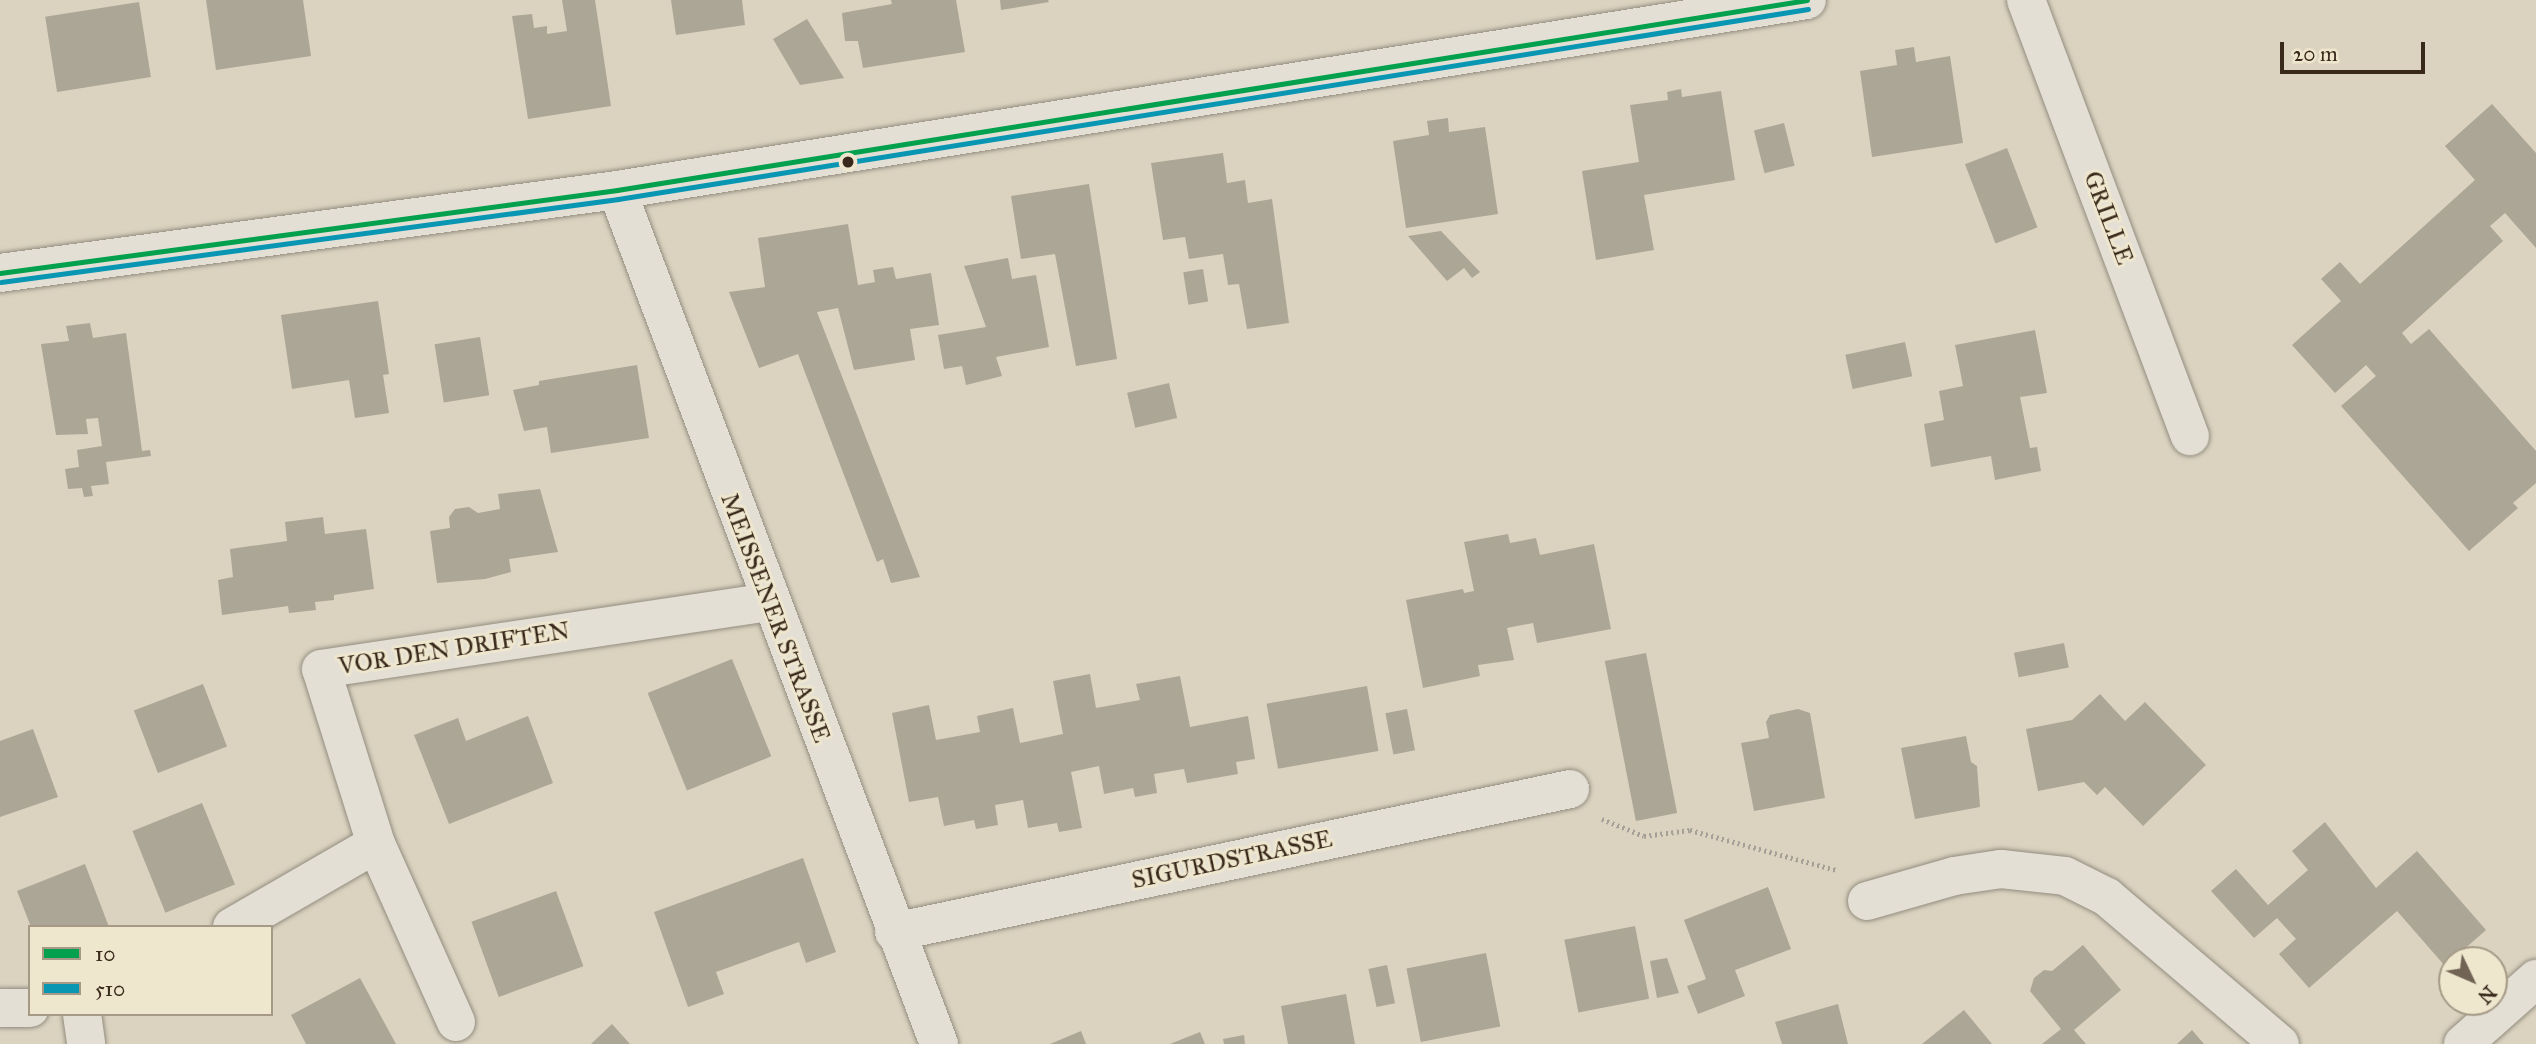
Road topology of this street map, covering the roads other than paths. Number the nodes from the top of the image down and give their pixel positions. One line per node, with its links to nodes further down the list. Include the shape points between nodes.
1 (1807, 0): 3 (street)
2 (2026, 0): 5 (street, GRILLE)
3 (617, 190): 4 (street); 6 (street, MEISSENER STRASSE)
4 (0, 273)
5 (2190, 436)
6 (769, 602): 8 (street, VOR DEN DRIFTEN, via 321,669); 11 (street, MEISSENER STRASSE)
7 (1570, 789): 11 (street, SIGURDSTRASSE)
8 (376, 844): 10 (street); 16 (street, VOR DEN DRIFTEN)
9 (1867, 901): 19 (street, via 1954,876 2001,869 2065,876 2106,897)
10 (235, 925)
11 (894, 932): 18 (street, MEISSENER STRASSE)
12 (2536, 979): 20 (street)
13 (28, 1008): 14 (street)
14 (0, 1009)
15 (82, 1016): 17 (street)
16 (456, 1023)
17 (86, 1044)
18 (939, 1044)
19 (2280, 1044)
20 (2463, 1044)

